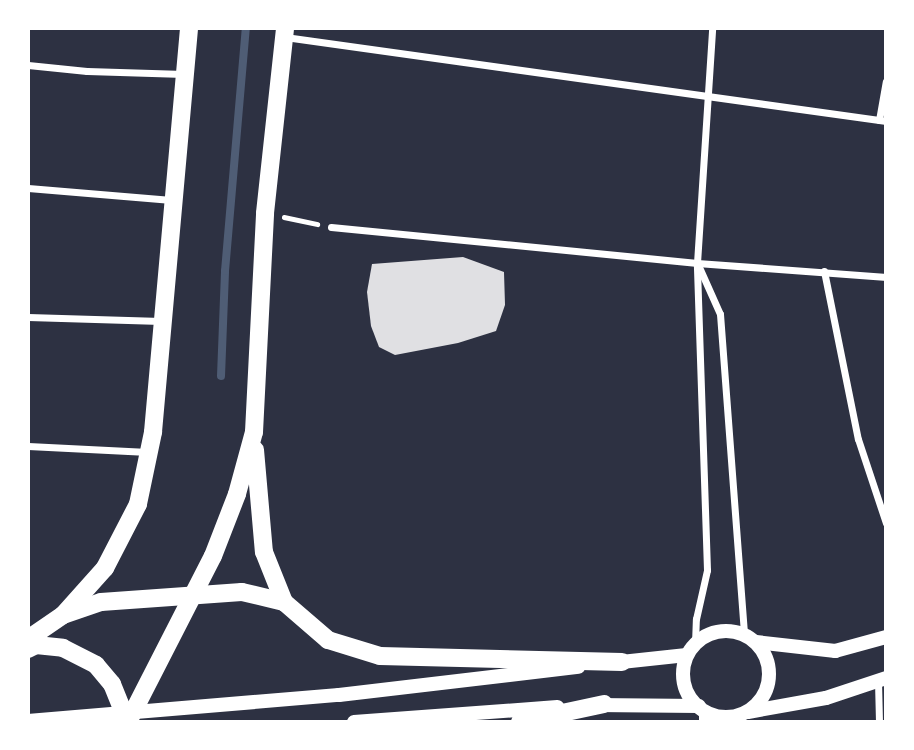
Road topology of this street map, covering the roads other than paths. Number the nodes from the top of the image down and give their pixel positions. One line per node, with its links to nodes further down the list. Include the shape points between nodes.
1 (189, 28): 5 (main road)
2 (712, 28): 7 (street)
3 (285, 33): 7 (street, via 487,67); 17 (main road, via 265,213)
4 (28, 65): 5 (street)
5 (184, 74): 10 (main road)
6 (886, 82): 8 (street)
7 (708, 94): 8 (street); 12 (street)
8 (883, 121)
9 (28, 188): 10 (street)
10 (172, 200): 16 (main road)
11 (331, 228): 12 (street)
12 (697, 263): 13 (street); 27 (street, via 720,314); 30 (street, via 707,569)
13 (824, 271): 14 (street); 21 (street, via 858,439)
14 (886, 277)
15 (28, 317): 16 (street)
16 (162, 321): 19 (main road)
17 (254, 432): 23 (main road, via 237,494); 24 (main road, via 264,552)
18 (28, 446): 19 (street)
19 (149, 452): 25 (main road, via 138,504 105,568)
20 (886, 491): 21 (street)
21 (877, 495): 22 (street)
22 (886, 523)
23 (195, 596): 24 (main road, via 242,592); 25 (main road, via 101,602); 38 (main road)
24 (284, 601): 31 (main road, via 328,640 380,656)
25 (62, 615): 28 (main road)
26 (886, 637): 27 (main road, via 835,651)
27 (750, 638): 30 (main road, via 732,630 718,631); 35 (main road, via 769,666 770,680 765,693)
28 (28, 639)
29 (28, 649): 37 (main road, via 36,645 62,648 96,665 112,684 121,706)
30 (691, 649): 31 (main road); 34 (main road, via 684,680 687,693)
31 (622, 662): 36 (main road, via 339,695)
32 (882, 679): 35 (main road, via 826,698); 41 (street)
33 (604, 704): 34 (main road); 39 (main road); 40 (main road)
34 (703, 713): 35 (main road)
35 (737, 717)
36 (28, 722)
37 (121, 722)
38 (128, 722)
39 (354, 722)
40 (520, 722)
41 (879, 722)

